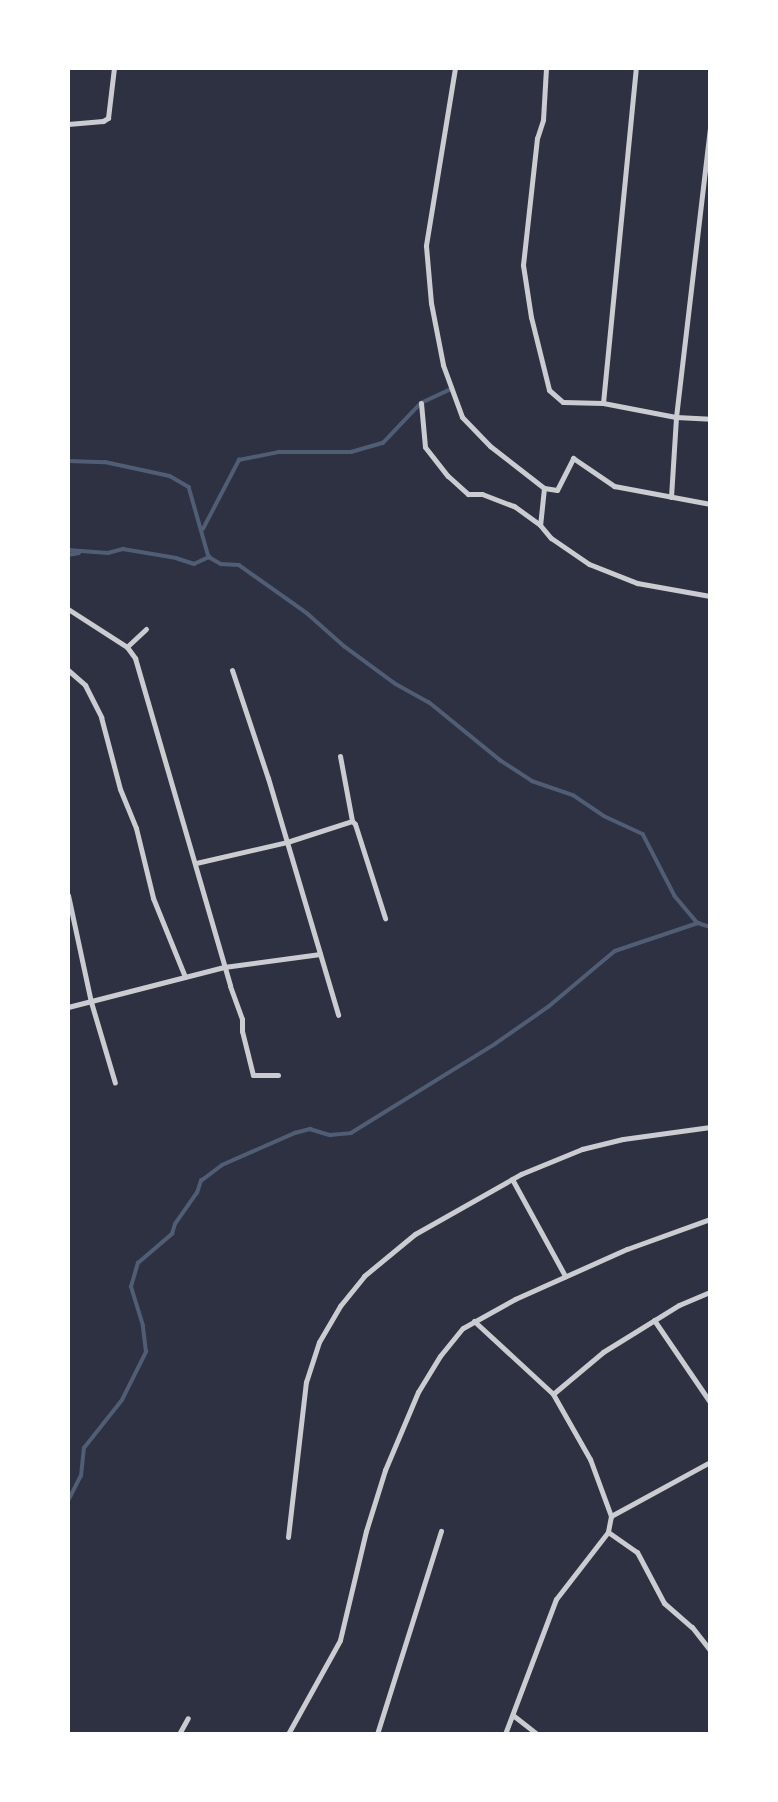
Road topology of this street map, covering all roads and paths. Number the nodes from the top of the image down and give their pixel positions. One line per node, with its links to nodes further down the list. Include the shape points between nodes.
1 (114, 68): 5 (street, via 108,118)
2 (455, 68): 11 (street, via 426,246 443,365 462,417 490,446)
3 (546, 68): 8 (street, via 523,252 531,317 555,399)
4 (636, 68): 8 (street)
5 (68, 124)
6 (710, 129): 9 (street)
7 (421, 403): 14 (street, via 425,447 447,476 468,494 482,494 514,506)
8 (603, 403): 9 (street)
9 (676, 417): 10 (street); 12 (street)
10 (710, 419)
11 (544, 488): 12 (street, via 557,490 573,458 614,486); 14 (street)
12 (671, 498): 13 (street)
13 (710, 504)
14 (540, 525): 15 (street, via 589,564 637,583)
15 (710, 596)
16 (68, 609): 18 (street)
17 (146, 629): 18 (street)
18 (127, 647): 24 (street, via 135,658)
19 (68, 670): 29 (street, via 85,685 101,717 153,898)
20 (232, 670): 23 (street)
21 (340, 756): 22 (street)
22 (352, 821): 23 (street); 26 (street)
23 (287, 842): 24 (street); 27 (street)
24 (196, 863): 28 (street)
25 (68, 895): 30 (street)
26 (384, 918)
27 (320, 954): 28 (street); 32 (street)
28 (225, 967): 29 (street); 33 (street, via 242,1018 253,1075)
29 (184, 977): 30 (street)
30 (91, 1002): 31 (street); 34 (street)
31 (68, 1007)
32 (338, 1015)
33 (278, 1075)
34 (116, 1083)
35 (710, 1126): 36 (street, via 582,1149)
36 (512, 1179): 38 (street); 48 (street, via 415,1234 364,1276 340,1306 319,1342 306,1382)
37 (710, 1219): 38 (street)
38 (565, 1276): 41 (street)
39 (710, 1292): 40 (street)
40 (654, 1320): 42 (street, via 603,1352); 43 (street)
41 (474, 1321): 42 (street); 53 (street, via 440,1356 418,1392 369,1518 340,1640)
42 (553, 1394): 45 (street, via 590,1459)
43 (710, 1402)
44 (710, 1462): 45 (street)
45 (611, 1516): 47 (street)
46 (441, 1531): 54 (street)
47 (608, 1532): 49 (street, via 637,1552 664,1603); 50 (street, via 555,1599)
48 (288, 1538)
49 (710, 1650)
50 (514, 1716): 55 (street); 56 (street)
51 (188, 1718): 52 (street)
52 (179, 1734)
53 (288, 1734)
54 (377, 1734)
55 (505, 1734)
56 (537, 1734)

